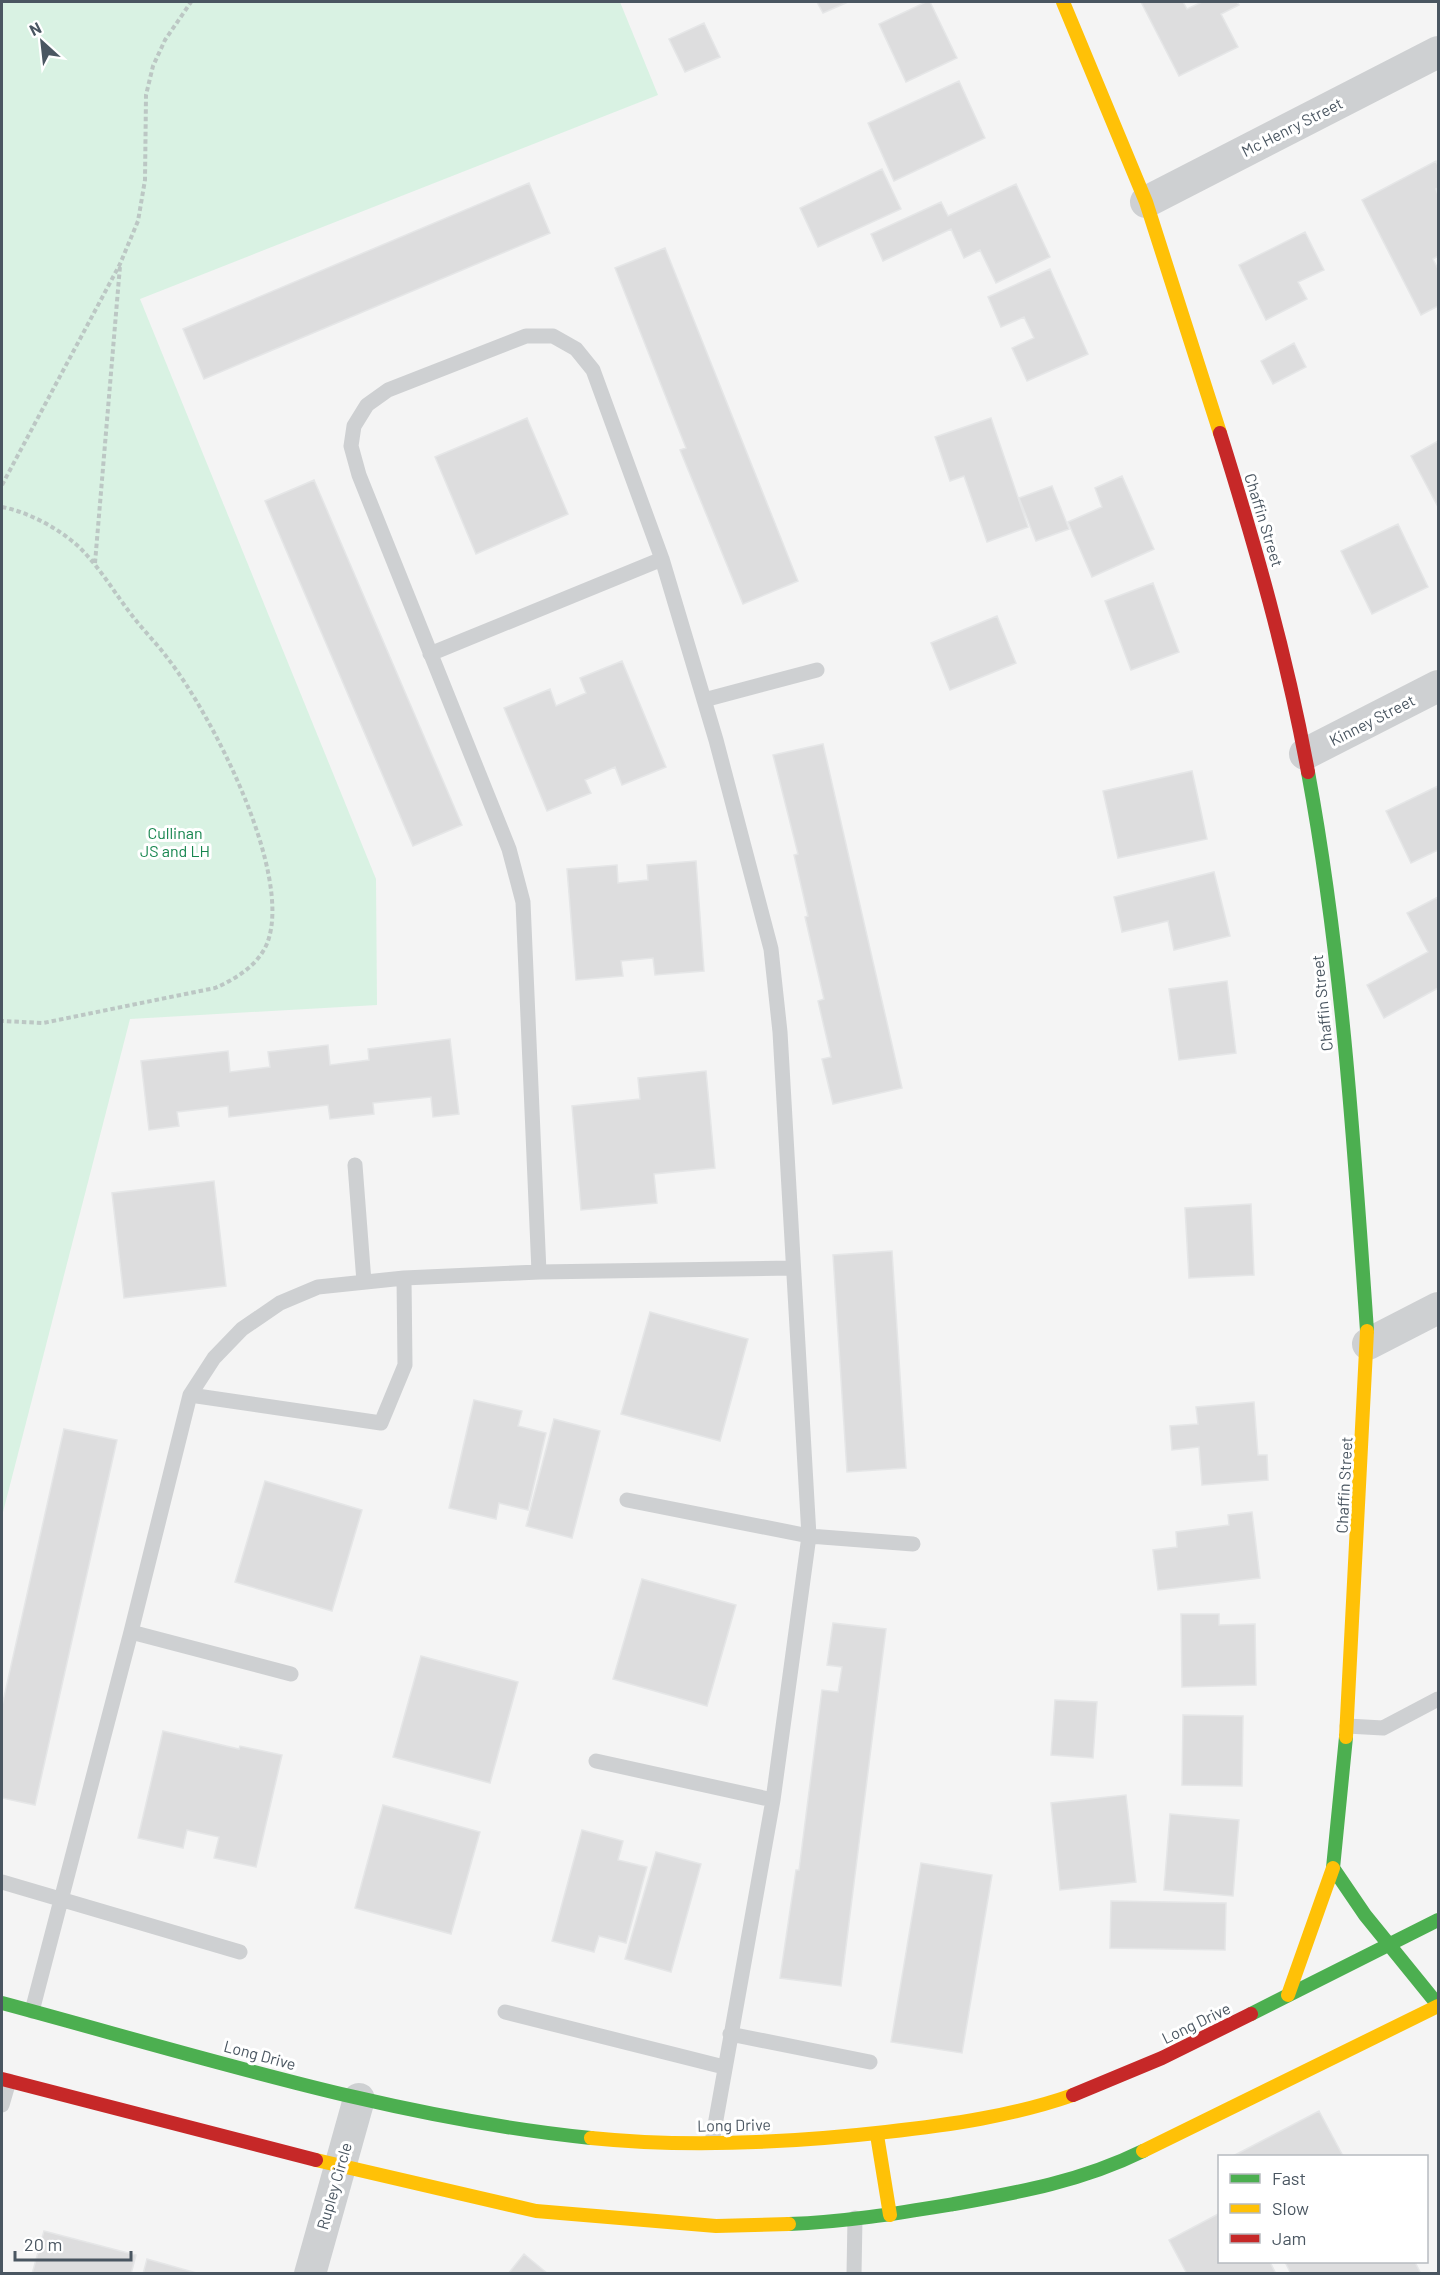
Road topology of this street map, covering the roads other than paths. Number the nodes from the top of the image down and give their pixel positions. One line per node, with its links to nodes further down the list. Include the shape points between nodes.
1 (1063, 2): 3 (main road, Chaffin Street)
2 (1438, 52): 3 (street, Mc Henry Street)
3 (1146, 202): 9 (main road, Chaffin Street, via 1255,543 1284,650)
4 (662, 559): 5 (lane); 5 (lane, via 593,370 576,349 553,336 526,336 388,390 367,405 354,426 351,447); 8 (lane)
5 (430, 654): 12 (lane, via 509,849 523,902)
6 (817, 670): 8 (lane)
7 (1438, 686): 9 (street, Kinney Street)
8 (704, 699): 11 (lane, via 771,949 780,1032)
9 (1305, 754): 16 (main road, Chaffin Street, via 1326,869)
10 (355, 1165): 14 (lane)
11 (792, 1268): 12 (lane); 19 (lane)
12 (538, 1272): 13 (lane)
13 (404, 1278): 14 (lane); 17 (lane, via 405,1365 381,1423)
14 (364, 1282): 17 (lane, via 318,1287 280,1303 242,1329 214,1358)
15 (1438, 1308): 16 (street)
16 (1368, 1344): 24 (main road, Chaffin Street)
17 (190, 1395): 21 (lane)
18 (627, 1500): 19 (lane)
19 (809, 1536): 20 (lane); 26 (lane)
20 (914, 1544)
21 (131, 1632): 22 (lane); 29 (lane)
22 (291, 1674)
23 (1438, 1699): 24 (lane, via 1383,1728)
24 (1347, 1726): 27 (main road, Chaffin Street)
25 (596, 1761): 26 (lane)
26 (773, 1800): 38 (lane)
27 (1333, 1868): 31 (main road, via 1365,1915); 33 (main road, Chaffin Street)
28 (2, 1882): 29 (lane)
29 (60, 1899): 32 (lane); 36 (lane)
30 (1438, 1920): 31 (main road, Long Drive)
31 (1391, 1944): 33 (main road, Long Drive); 35 (main road)
32 (240, 1953)
33 (1288, 1995): 44 (main road, Long Drive, via 1162,2058 1070,2096 963,2123)
34 (2, 2002): 36 (main road, Long Drive)
35 (1438, 2006): 47 (main road, via 1104,2169 1021,2192)
36 (32, 2011): 42 (main road, Long Drive)
37 (505, 2012): 40 (lane)
38 (730, 2034): 39 (lane); 40 (lane)
39 (870, 2062)
40 (724, 2067): 45 (lane)
41 (5, 2080): 43 (lane); 46 (main road)
42 (359, 2099): 45 (main road, Long Drive, via 522,2131 653,2144); 46 (street, Rupley Circle)
43 (2, 2105)
44 (877, 2135): 45 (main road, Long Drive); 47 (main road)
45 (712, 2142)
46 (340, 2166): 48 (main road, via 536,2211 716,2226); 49 (street, Rupley Circle)
47 (890, 2215): 48 (main road)
48 (855, 2218): 50 (lane)
49 (310, 2274)
50 (854, 2274)

